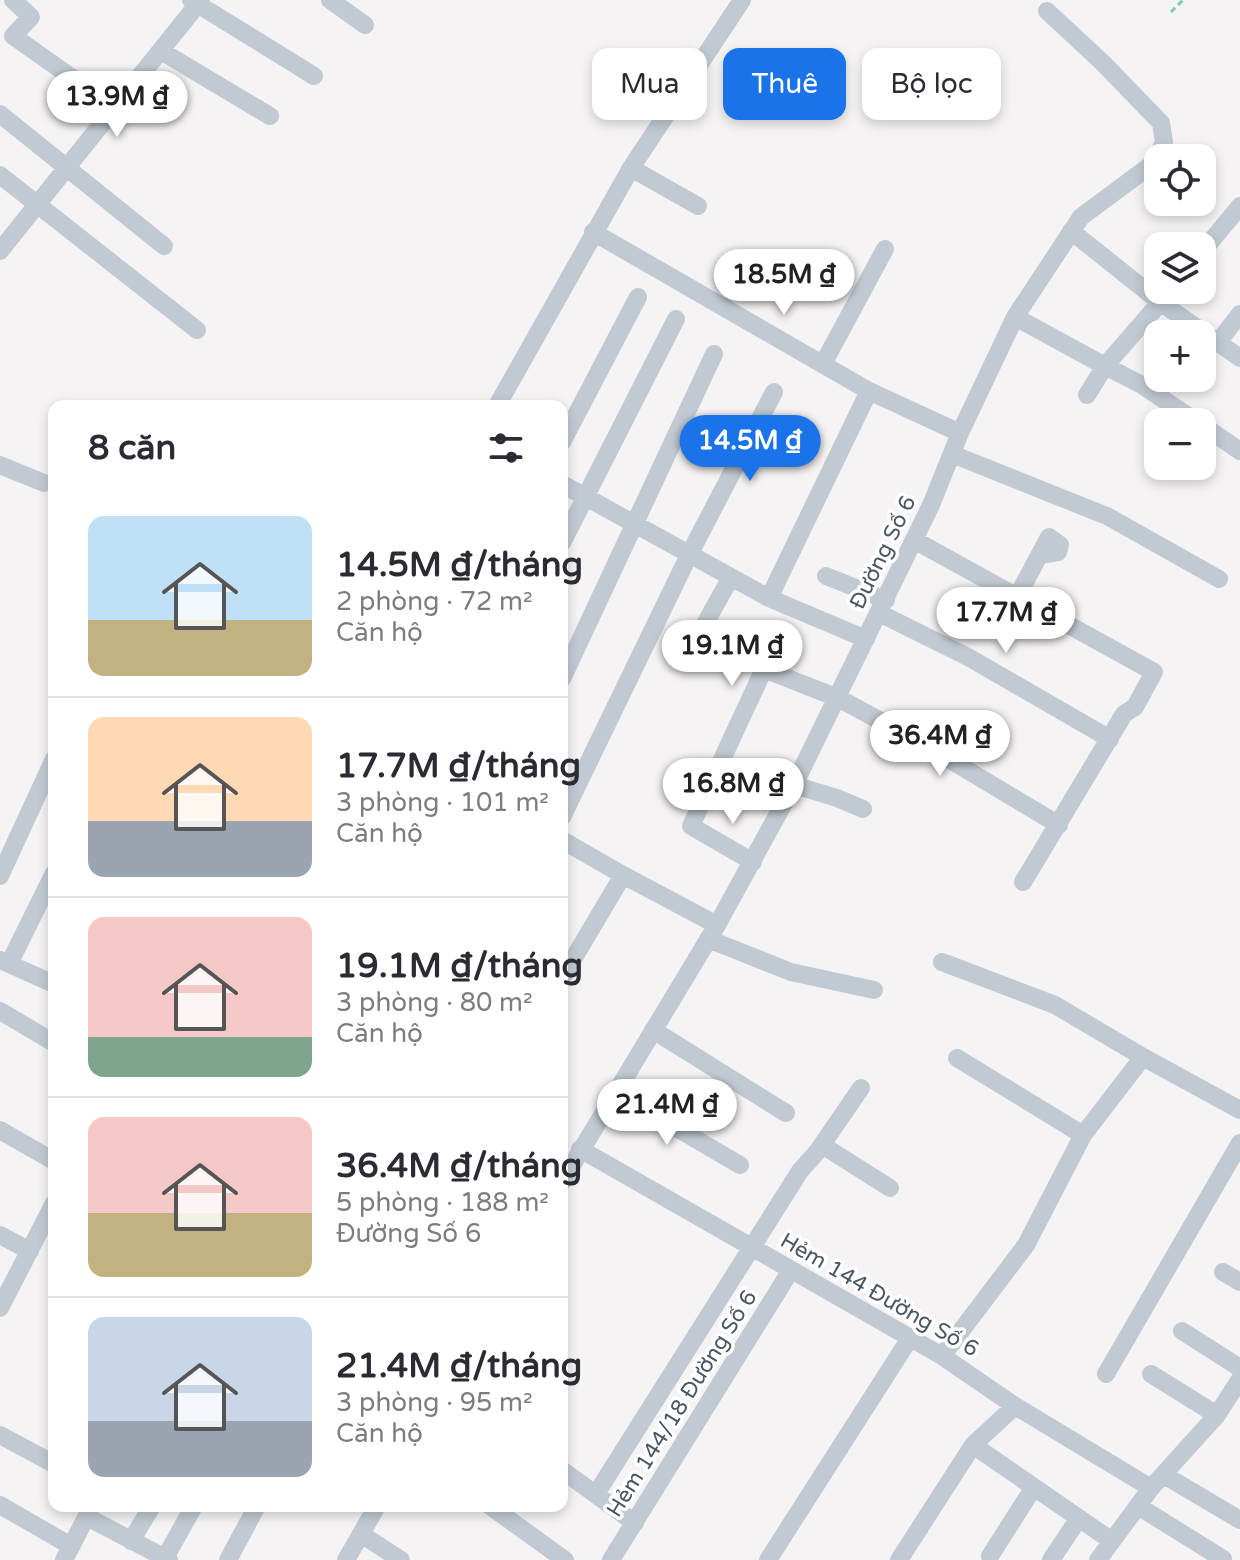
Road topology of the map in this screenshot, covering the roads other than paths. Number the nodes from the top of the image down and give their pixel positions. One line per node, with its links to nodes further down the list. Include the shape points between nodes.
1 (13, 0): 9 (street, via 31,17 13,36)
2 (330, 0): 6 (street)
3 (742, 0): 12 (street)
4 (197, 1): 7 (street); 8 (street)
5 (1047, 11): 18 (street, Đường Số 6, via 1161,123 1164,142 1155,162 1081,217)
6 (365, 25)
7 (161, 51): 9 (street); 11 (street)
8 (314, 76)
9 (115, 108): 13 (street)
10 (0, 114): 13 (street)
11 (270, 116)
12 (631, 168): 16 (street); 19 (street)
13 (67, 169): 15 (street); 21 (street)
14 (0, 175): 15 (street)
15 (37, 205): 23 (street); 31 (street)
16 (698, 206)
17 (1240, 206): 20 (street)
18 (1071, 231): 24 (street); 29 (street, Đường Số 6)
19 (593, 232): 35 (street); 40 (street)
20 (1216, 235)
21 (164, 246)
22 (885, 249): 35 (street)
23 (0, 251)
24 (1144, 281)
25 (638, 297): 42 (street)
26 (1159, 304): 36 (street)
27 (1175, 304): 32 (street)
28 (1240, 314): 32 (street)
29 (1015, 317): 36 (street); 43 (street, Đường Số 6)
30 (676, 319): 50 (street)
31 (197, 330)
32 (1219, 341): 34 (street)
33 (714, 354): 51 (street)
34 (1240, 358)
35 (823, 364): 37 (street)
36 (1105, 366): 39 (street); 41 (street)
37 (869, 391): 43 (street); 60 (street)
38 (774, 392): 54 (street)
39 (1087, 395)
40 (500, 400)
41 (1176, 408)
42 (568, 431)
43 (960, 433): 46 (street, Đường Số 6)
44 (1216, 435): 45 (street)
45 (1240, 451)
46 (952, 454): 53 (street, Đường Số 6); 58 (street, via 1107,516)
47 (0, 465): 48 (street)
48 (44, 483)
49 (568, 488): 50 (street)
50 (584, 497): 51 (street); 52 (street)
51 (635, 524): 54 (street); 64 (street)
52 (568, 530)
53 (914, 540): 59 (street); 61 (street, Đường Số 6)
54 (689, 555): 57 (street); 69 (street)
55 (1040, 555): 59 (street)
56 (826, 576): 61 (street)
57 (731, 577): 60 (street); 62 (street)
58 (1219, 579)
59 (1017, 597): 66 (street, via 1144,666)
60 (769, 598): 63 (street)
61 (882, 607): 63 (street, Đường Số 6); 66 (street)
62 (706, 622)
63 (866, 639): 65 (street, Đường Số 6)
64 (568, 666)
65 (838, 698): 68 (street, Đường Số 6); 71 (street); 74 (street, via 764,669 691,826)
66 (1110, 739): 71 (street)
67 (48, 770): 72 (street)
68 (794, 785): 70 (street); 74 (street, Đường Số 6)
69 (568, 805)
70 (863, 809)
71 (1059, 825): 77 (street)
72 (6, 843): 76 (street)
73 (568, 843): 75 (street)
74 (753, 862): 79 (street, Đường Số 6)
75 (623, 875): 79 (street); 82 (street)
76 (0, 876)
77 (1023, 882)
78 (48, 884): 80 (street)
79 (713, 932): 84 (street, via 791,972); 86 (street, Đường Số 6)
80 (4, 962): 83 (street)
81 (942, 962): 88 (street, via 1055,1005)
82 (568, 968)
83 (48, 981)
84 (874, 990)
85 (0, 1011): 87 (street)
86 (653, 1030): 91 (street, Đường Số 6); 93 (street)
87 (48, 1039)
88 (1143, 1057): 92 (street); 95 (street)
89 (957, 1058): 95 (street)
90 (861, 1088): 97 (street)
91 (615, 1092): 98 (street, Đường Số 6); 100 (street)
92 (1240, 1110)
93 (786, 1113)
94 (0, 1130): 99 (street)
95 (1083, 1135): 113 (street, via 1026,1245)
96 (1240, 1143): 115 (street)
97 (822, 1145): 102 (street); 105 (street)
98 (580, 1149): 101 (street, Đường Số 6); 105 (street, Hẻm 144 Đường Số 6)
99 (48, 1158)
100 (740, 1165)
101 (568, 1171)
102 (890, 1188)
103 (48, 1215): 106 (street)
104 (0, 1235): 106 (street)
105 (752, 1249): 107 (street, Hẻm 144 Đường Số 6); 126 (street)
106 (30, 1251): 110 (street)
107 (791, 1270): 112 (street, Hẻm 144 Đường Số 6); 138 (street, Hẻm 144/18 Đường Số 6)
108 (1223, 1272): 109 (street)
109 (1240, 1282)
110 (0, 1308)
111 (1182, 1331): 114 (street)
112 (910, 1338): 113 (street, Hẻm 144 Đường Số 6); 151 (street)
113 (942, 1356): 118 (street, Hẻm 144 Đường Số 6)
114 (1240, 1368)
115 (1106, 1374)
116 (1151, 1374): 119 (street)
117 (1240, 1379): 119 (street)
118 (1015, 1406): 121 (street); 124 (street, Hẻm 144 Đường Số 6)
119 (1217, 1415): 124 (street)
120 (0, 1435): 122 (street)
121 (973, 1445): 125 (street); 152 (street)
122 (48, 1461)
123 (568, 1474): 126 (street)
124 (1158, 1481): 128 (street); 137 (street, Hẻm 144 Đường Số 6)
125 (1034, 1487): 136 (street); 143 (street)
126 (596, 1494): 138 (street)
127 (0, 1505): 142 (street)
128 (1138, 1506): 141 (street); 146 (street)
129 (88, 1512): 142 (street)
130 (90, 1512): 140 (street)
131 (148, 1512): 140 (street)
132 (191, 1512): 145 (street)
133 (254, 1512): 147 (street)
134 (374, 1512): 139 (street)
135 (498, 1512): 144 (street)
136 (1079, 1518): 141 (street); 153 (street)
137 (1240, 1520)
138 (635, 1523): 150 (street, Hẻm 144/18 Đường Số 6)
139 (361, 1534): 148 (street); 149 (street)
140 (131, 1541): 145 (street)
141 (1112, 1541): 154 (street)
142 (68, 1553)
143 (990, 1556)
144 (558, 1558)
145 (167, 1559)
146 (1223, 1559)
147 (228, 1560)
148 (346, 1560)
149 (401, 1560)
150 (611, 1560)
151 (768, 1560)
152 (899, 1560)
153 (1051, 1560)
154 (1098, 1560)

